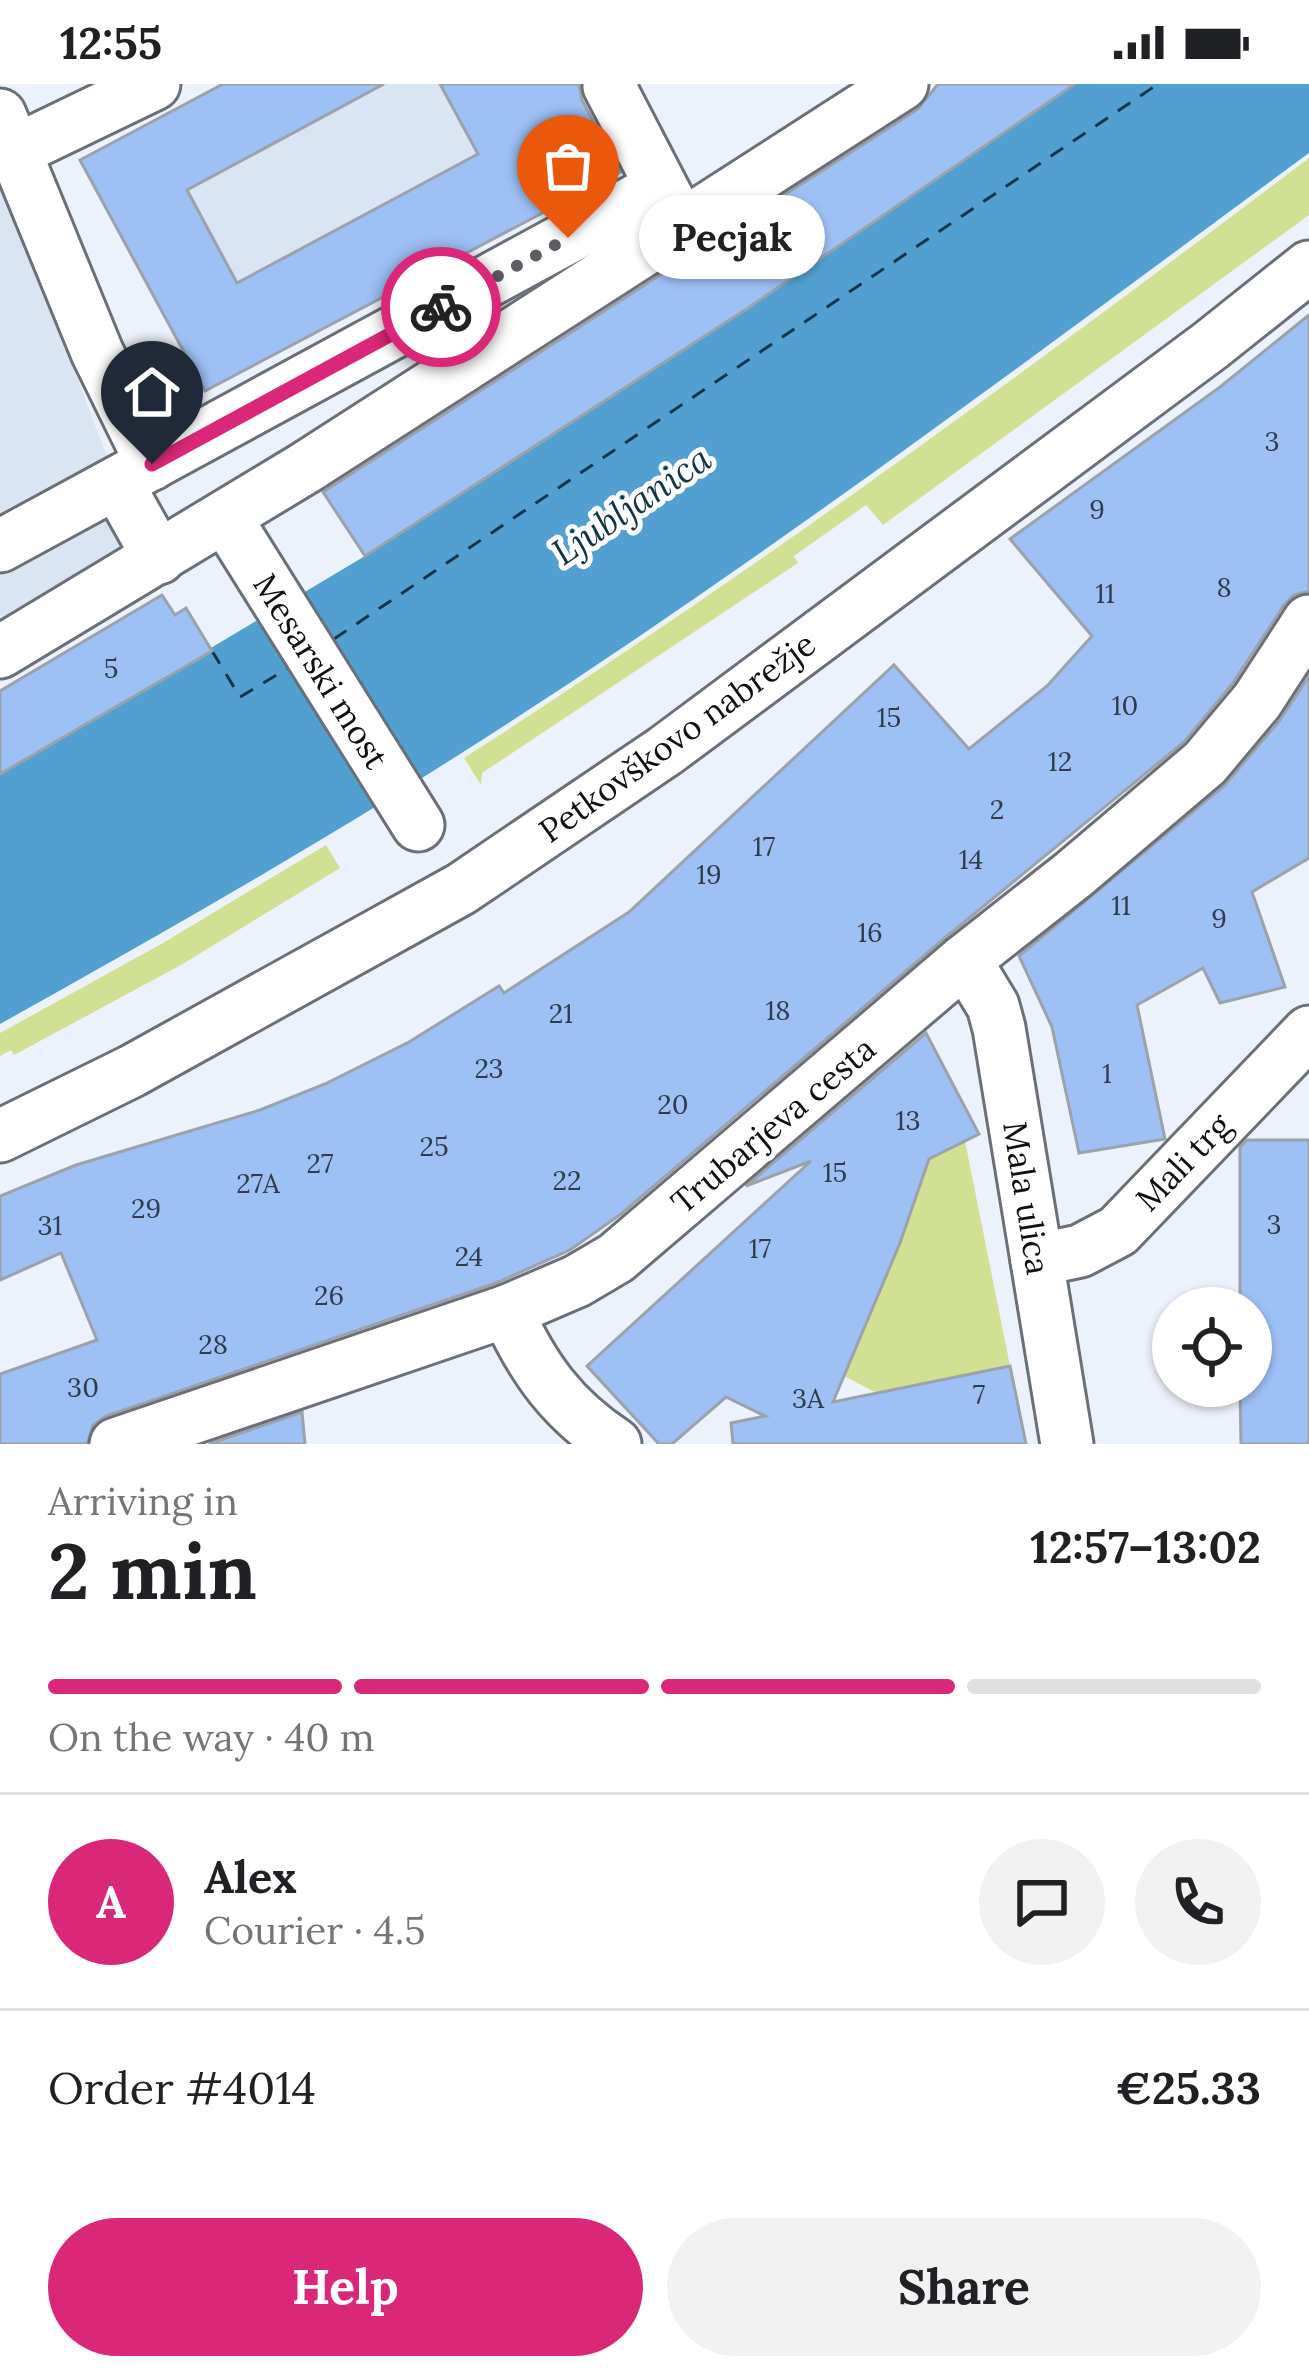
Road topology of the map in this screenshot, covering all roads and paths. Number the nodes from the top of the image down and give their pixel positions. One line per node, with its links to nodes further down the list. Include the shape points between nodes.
1 (154, 84): 4 (street)
2 (612, 84): 5 (street)
3 (902, 84): 5 (street)
4 (7, 134): 7 (street, via 97,352)
5 (672, 206): 7 (street); 8 (street)
6 (1309, 267): 16 (street, Petkovškovo nabrežje, via 1224,359 665,751 132,1071)
7 (134, 474): 9 (street); 10 (street)
8 (225, 517): 10 (street); 13 (street, Mesarski most)
9 (0, 546)
10 (158, 558): 12 (street)
11 (1309, 621): 14 (street, Trubarjeva cesta, via 1205,763)
12 (0, 652)
13 (418, 825)
14 (965, 960): 17 (street, Mala ulica, via 999,1028); 18 (street, Trubarjeva cesta, via 616,1258)
15 (1309, 1032): 17 (street, Mali trg, via 1118,1231 1080,1251)
16 (0, 1136)
17 (1037, 1260): 21 (street, Mala ulica)
18 (507, 1311): 19 (street, Trubarjeva cesta); 20 (street, via 555,1394)
19 (116, 1444)
20 (615, 1444)
21 (1067, 1444)

